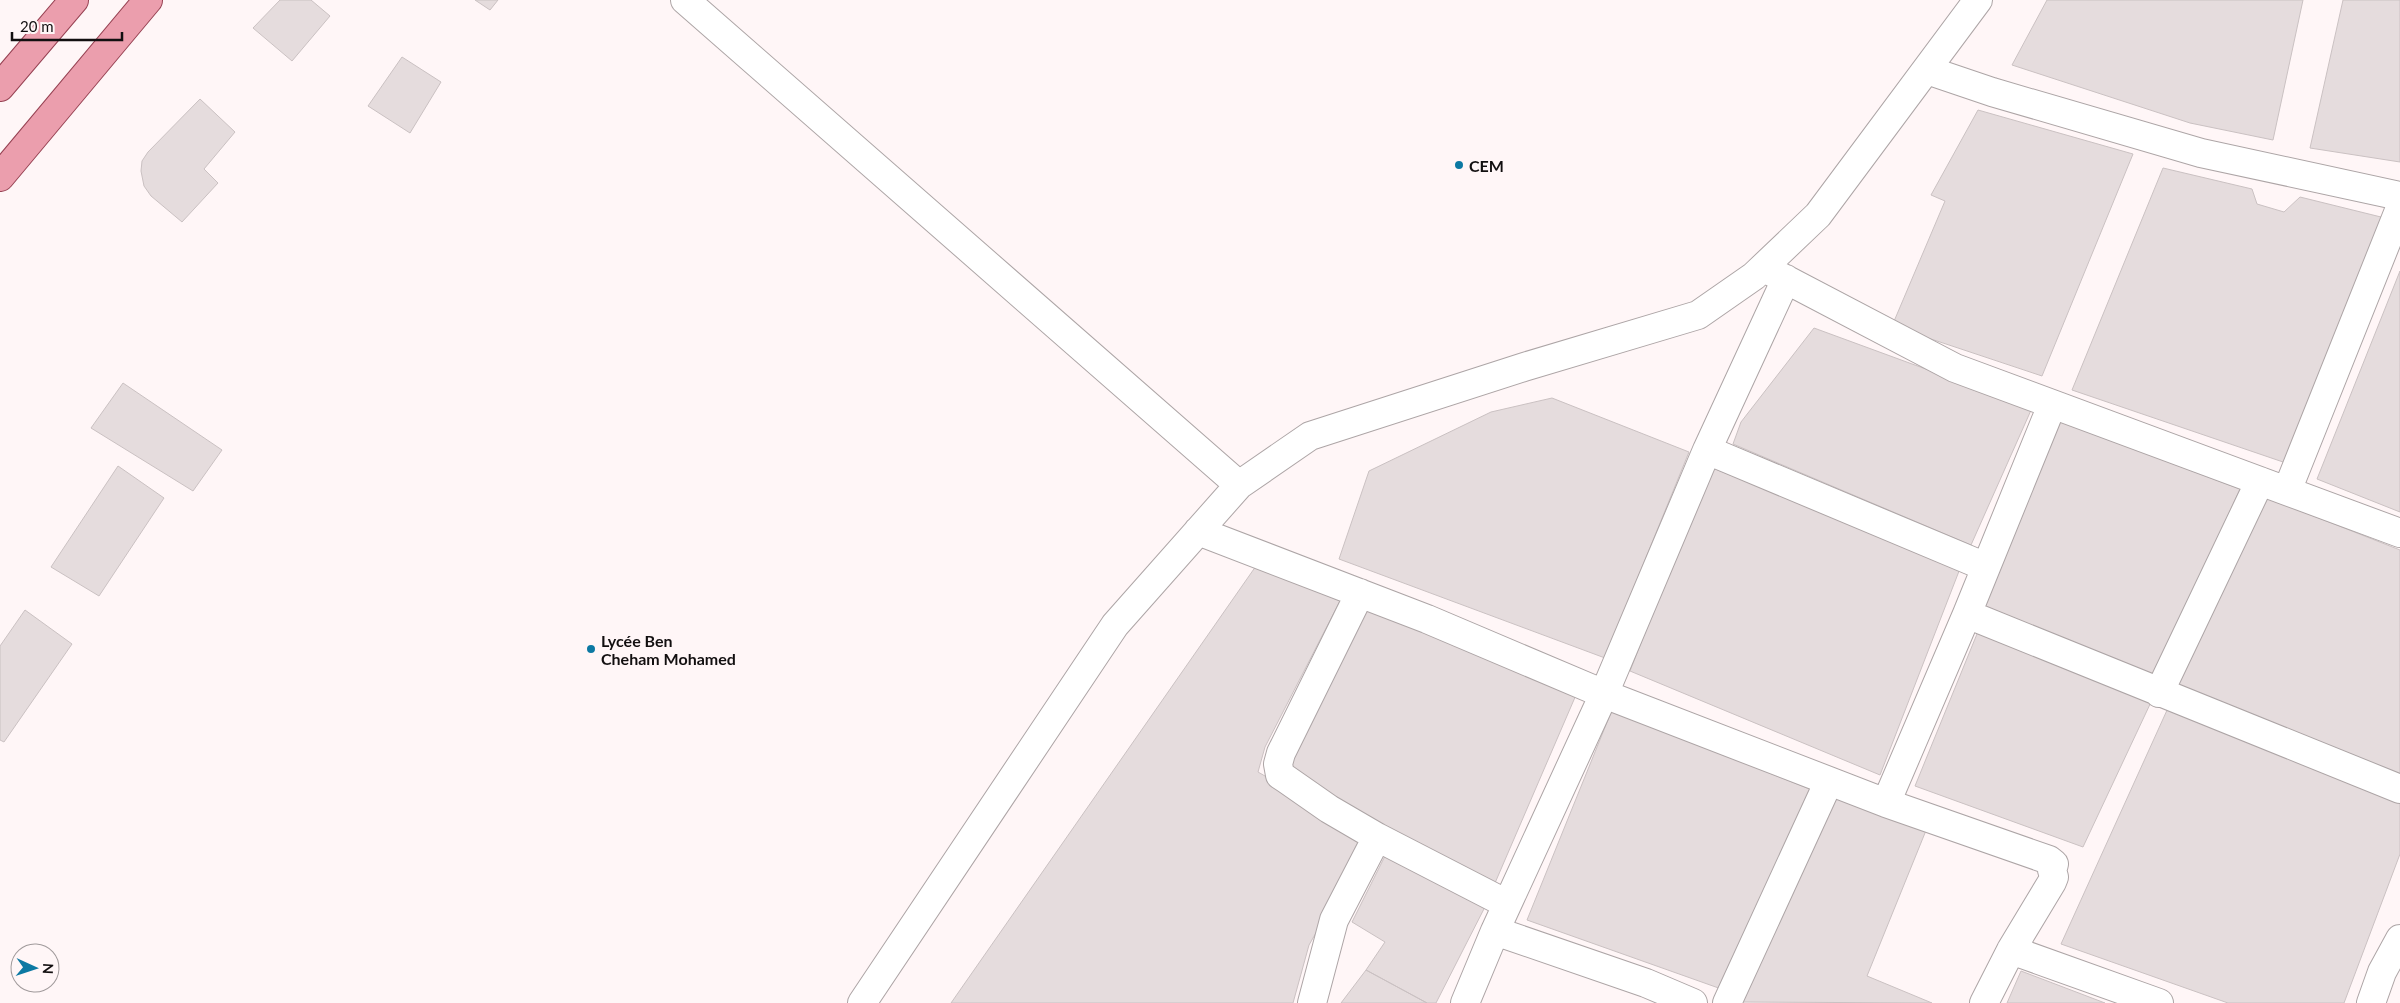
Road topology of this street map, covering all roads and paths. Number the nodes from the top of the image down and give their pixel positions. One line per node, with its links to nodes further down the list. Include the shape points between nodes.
1 (74, 0): 6 (main road)
2 (148, 0): 7 (main road)
3 (686, 0): 14 (street)
4 (1978, 0): 5 (street)
5 (1927, 70): 8 (street, via 2200,153); 10 (street)
6 (0, 87)
7 (0, 177)
8 (2400, 196)
9 (2400, 208): 15 (street)
10 (1775, 273): 11 (street, via 1955,368); 12 (street); 14 (street, via 1754,276 1698,315 1310,436)
11 (2052, 405): 13 (street); 18 (street)
12 (1707, 450): 18 (street); 22 (street)
13 (2260, 481): 15 (street); 21 (street)
14 (1239, 485): 16 (street)
15 (2287, 491): 17 (street)
16 (1198, 531): 19 (street); 32 (street, via 1114,625)
17 (2400, 532)
18 (1986, 568): 20 (street)
19 (1360, 593): 22 (street, via 1427,618); 26 (street, via 1278,764 1280,775)
20 (1967, 614): 21 (street); 25 (street)
21 (2159, 693): 24 (street)
22 (1604, 694): 23 (street); 27 (street)
23 (1829, 781): 25 (street); 36 (street)
24 (2400, 790)
25 (1886, 803): 30 (street, via 2054,864 2052,882)
26 (1377, 837): 27 (street); 33 (street, via 1334,920)
27 (1507, 904): 28 (street)
28 (1495, 931): 31 (street); 34 (street)
29 (2400, 938): 39 (street, via 2382,972)
30 (2011, 950): 37 (street); 38 (street)
31 (1642, 993): 35 (street)
32 (862, 1003)
33 (1312, 1003)
34 (1465, 1003)
35 (1693, 1003)
36 (1727, 1003)
37 (1984, 1003)
38 (2159, 1003)
39 (2371, 1003)

